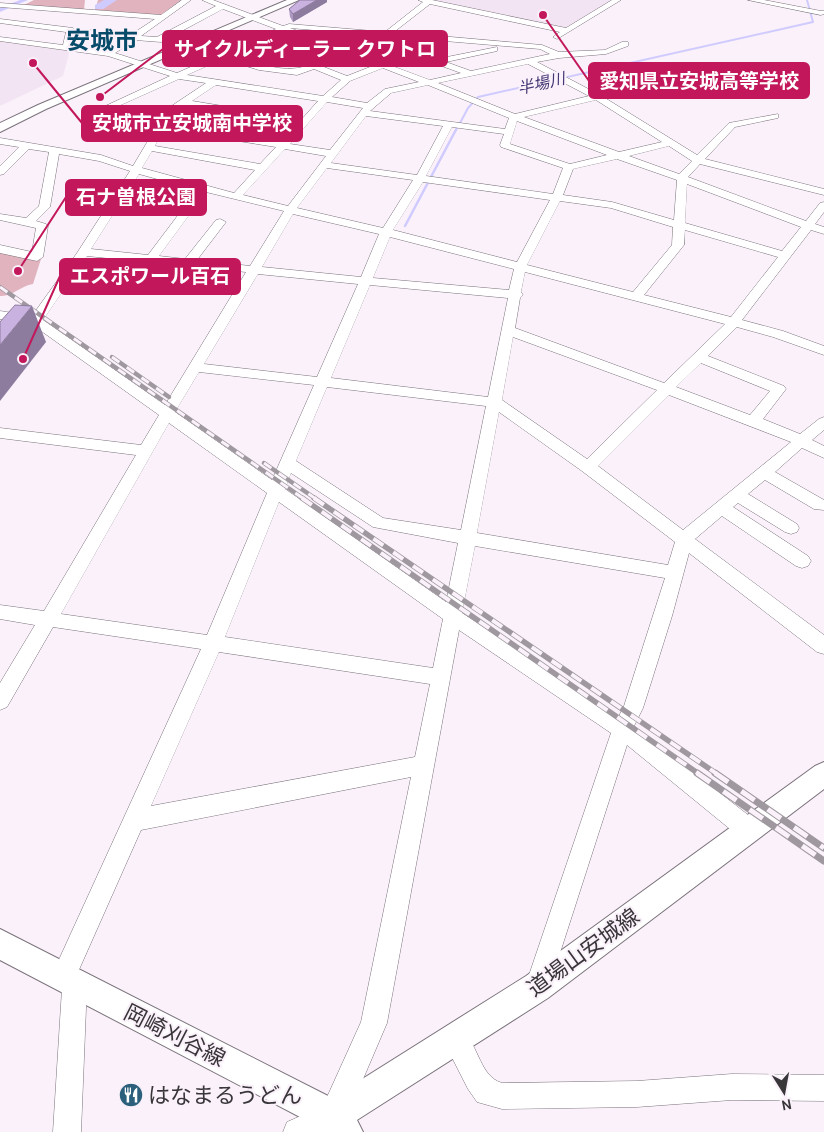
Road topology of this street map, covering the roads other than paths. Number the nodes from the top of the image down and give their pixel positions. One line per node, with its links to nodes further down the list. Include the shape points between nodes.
1 (93, 0): 15 (street)
2 (187, 0): 12 (street)
3 (206, 0): 10 (street)
4 (295, 0): 13 (main road)
5 (617, 0): 18 (street)
6 (752, 0): 7 (street, via 821,13)
7 (818, 0)
8 (426, 1): 18 (street); 20 (street)
9 (8, 5): 11 (street)
10 (223, 6): 13 (street); 21 (street, via 158,40)
11 (73, 10): 15 (street); 17 (street)
12 (163, 17): 15 (street); 21 (street)
13 (253, 18): 16 (street); 35 (main road)
14 (0, 21): 17 (street)
15 (91, 22): 21 (street); 29 (street)
16 (282, 29): 19 (street, via 289,26); 23 (street); 37 (street)
17 (70, 30): 28 (street)
18 (568, 31): 27 (street)
19 (376, 33): 20 (street); 33 (street, via 370,37)
20 (387, 34): 25 (street)
21 (134, 37): 30 (street)
22 (0, 39): 28 (street)
23 (253, 42): 32 (street); 36 (street)
24 (624, 44): 31 (street, via 606,52)
25 (512, 45): 27 (street); 33 (street)
26 (583, 45): 27 (street)
27 (543, 47): 31 (street)
28 (67, 48): 29 (street)
29 (89, 51): 30 (street)
30 (109, 54): 35 (street)
31 (559, 55): 34 (street)
32 (222, 56): 36 (street, via 297,72); 40 (street)
33 (438, 61): 38 (street)
34 (528, 61): 38 (street); 44 (street)
35 (143, 64): 40 (street); 54 (main road)
36 (314, 66): 41 (street)
37 (381, 66): 41 (street); 43 (street)
38 (470, 73): 43 (street)
39 (691, 75): 44 (street)
40 (178, 76): 42 (street); 52 (street, via 93,114)
41 (347, 79): 45 (street)
42 (214, 82): 45 (street); 46 (street)
43 (428, 82): 47 (street, via 388,91); 50 (street)
44 (595, 96): 50 (street); 58 (street)
45 (325, 99): 47 (street); 51 (street)
46 (183, 102): 48 (street); 52 (street, via 161,119)
47 (366, 110): 53 (street); 63 (street)
48 (247, 112): 51 (street); 55 (street)
49 (775, 116): 65 (street, via 732,126)
50 (514, 117): 56 (street); 64 (street)
51 (305, 122): 60 (street)
52 (160, 125): 55 (street); 61 (street)
53 (448, 125): 56 (street); 72 (street)
54 (0, 128)
55 (226, 129): 60 (street)
56 (508, 132): 67 (street, via 505,146)
57 (0, 141): 59 (street)
58 (670, 143): 64 (street); 65 (street)
59 (26, 146): 62 (street); 70 (street)
60 (283, 146): 63 (street); 68 (street)
61 (149, 148): 68 (street); 69 (street)
62 (54, 150): 69 (street, via 101,158); 80 (street, via 44,207)
63 (334, 154): 66 (street)
64 (620, 154): 67 (street); 71 (street)
65 (700, 161): 71 (street); 74 (street)
66 (325, 165): 72 (street); 78 (street)
67 (569, 167): 76 (street)
68 (262, 168): 75 (street)
69 (136, 170): 73 (street); 87 (street)
70 (0, 172)
71 (682, 177): 82 (street); 83 (street)
72 (420, 178): 76 (street); 85 (street)
73 (204, 187): 75 (street); 89 (street)
74 (824, 192)
75 (236, 196): 78 (street)
76 (557, 197): 82 (street, via 612,205); 91 (street)
77 (824, 205): 83 (street)
78 (290, 210): 85 (street); 92 (street)
79 (0, 217): 80 (street)
80 (28, 222): 86 (street, via 42,226 37,257)
81 (220, 222): 90 (street)
82 (679, 224): 88 (street); 95 (street, via 678,245)
83 (808, 224): 84 (street); 88 (street)
84 (824, 230)
85 (386, 232): 91 (street); 93 (street)
86 (0, 250)
87 (84, 252): 89 (street); 98 (street)
88 (786, 256): 99 (street)
89 (152, 258): 90 (street)
90 (189, 262): 92 (street)
91 (520, 266): 94 (street); 95 (street)
92 (254, 269): 93 (street); 104 (street)
93 (364, 281): 94 (street); 105 (street)
94 (516, 295): 100 (street)
95 (636, 297): 99 (street)
96 (0, 302): 97 (street, via 6,305)
97 (0, 314): 98 (street)
98 (36, 321): 103 (street); 108 (street)
99 (734, 322): 101 (street); 102 (street)
100 (508, 330): 106 (street); 107 (street)
101 (824, 351)
102 (698, 357): 106 (street); 109 (street, via 779,388)
103 (0, 366)
104 (196, 367): 105 (street); 108 (street)
105 (322, 382): 107 (street); 115 (street)
106 (666, 388): 109 (street); 116 (street)
107 (495, 402): 116 (street); 123 (street)
108 (167, 413): 113 (street); 118 (street)
109 (753, 421): 112 (street)
110 (824, 422): 112 (street)
111 (0, 433): 113 (street)
112 (802, 440): 114 (street); 117 (street)
113 (146, 451): 129 (street)
114 (824, 453)
115 (288, 463): 118 (street); 123 (street, via 379,523)
116 (588, 467): 124 (street)
117 (763, 472): 119 (street); 120 (street)
118 (276, 490): 128 (street); 130 (street)
119 (736, 494): 121 (street); 122 (street)
120 (820, 505)
121 (722, 507): 124 (street); 125 (street)
122 (791, 528)
123 (468, 537): 126 (street); 128 (street)
124 (684, 539): 126 (street); 131 (street)
125 (802, 561)
126 (674, 573): 134 (street, via 633,708)
127 (0, 612): 129 (street)
128 (453, 616): 132 (street); 134 (street)
129 (48, 620): 130 (street); 133 (street)
130 (213, 644): 132 (street); 137 (street)
131 (824, 646)
132 (441, 677): 135 (street)
133 (0, 701)
134 (622, 729): 138 (street); 141 (street)
135 (425, 765): 137 (street); 144 (street, via 374,1023)
136 (824, 774): 138 (main road, 道場山安城線)
137 (135, 820): 140 (street)
138 (749, 830): 141 (main road, 道場山安城線)
139 (0, 944): 140 (main road, 岡崎刈谷線)
140 (69, 980): 144 (main road, 岡崎刈谷線); 145 (street)
141 (537, 987): 142 (main road, 道場山安城線)
142 (456, 1040): 143 (street, via 477,1080 487,1092 502,1096 637,1094 732,1087); 144 (main road, 道場山安城線)
143 (824, 1088)
144 (339, 1124): 146 (street)
145 (67, 1132)
146 (297, 1132)

